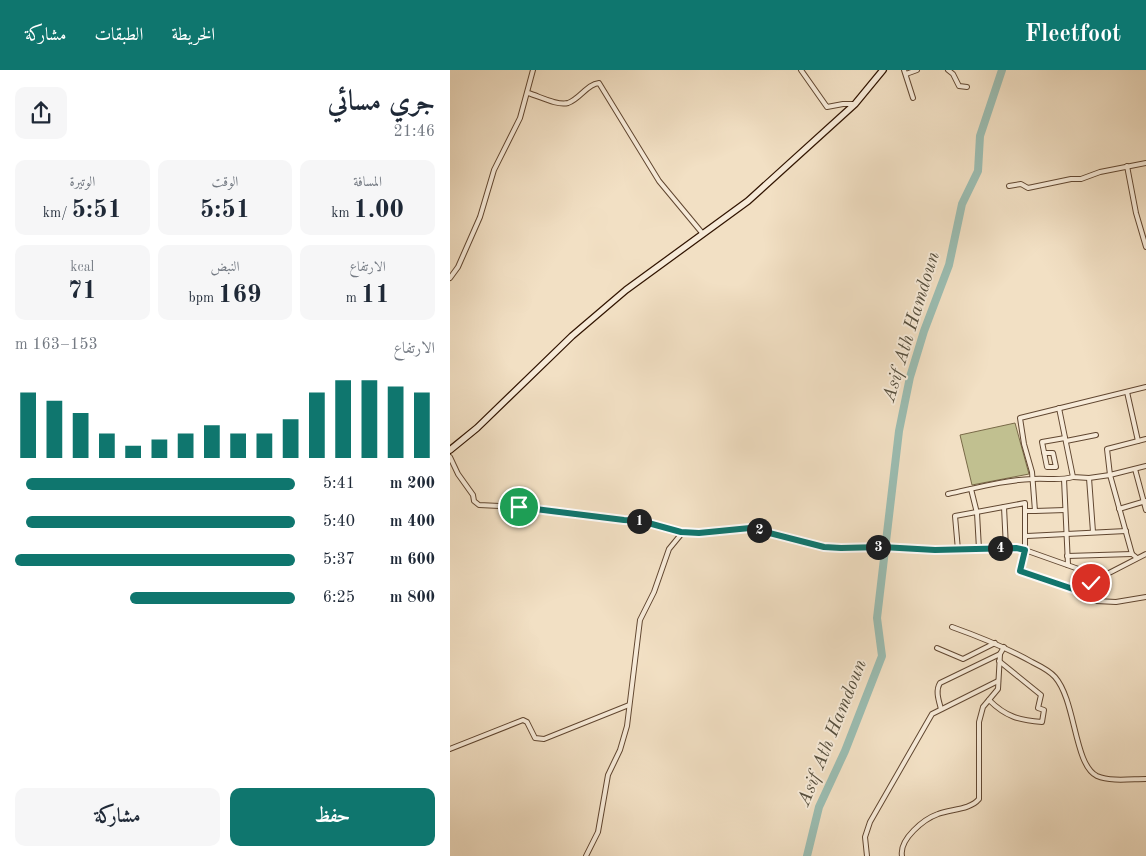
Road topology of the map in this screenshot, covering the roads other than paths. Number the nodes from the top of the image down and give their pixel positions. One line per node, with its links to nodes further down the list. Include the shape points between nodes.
1 (533, 70): 8 (street)
2 (801, 70): 10 (street, via 827,107)
3 (883, 70): 10 (street)
4 (917, 70): 6 (street)
5 (948, 70): 7 (street, via 959,86)
6 (905, 72): 9 (street)
7 (967, 87)
8 (528, 93): 14 (street, via 569,103 599,83 659,181); 16 (street, via 520,118 494,170 480,217)
9 (913, 98)
10 (855, 104): 14 (street, via 748,201)
11 (1146, 163): 12 (street)
12 (1127, 166): 13 (street, via 1081,179 1028,188 1021,184); 15 (street)
13 (1009, 186)
14 (702, 234): 24 (street, via 640,278 592,318)
15 (1146, 247)
16 (450, 278)
17 (1146, 387): 18 (street)
18 (1127, 392): 19 (street); 23 (street)
19 (1059, 408): 21 (street); 32 (street, via 1020,418)
20 (1096, 435): 21 (street)
21 (1065, 439): 25 (street, via 1042,442); 30 (street)
22 (1146, 439): 23 (street)
23 (1138, 441): 29 (street, via 1107,449)
24 (450, 450)
25 (1044, 453): 25 (street, via 1053,453 1056,467 1047,467)
26 (450, 457): 45 (street, via 479,505 641,521)
27 (1146, 466): 28 (street)
28 (1135, 469): 29 (street); 36 (street)
29 (1110, 475): 31 (street); 38 (street)
30 (1073, 477): 31 (street); 33 (street)
31 (1089, 478): 46 (street)
32 (1033, 479): 33 (street); 34 (street); 42 (street)
33 (1064, 479): 39 (street)
34 (971, 489): 35 (street); 43 (street)
35 (948, 494)
36 (1145, 502): 38 (street); 40 (street)
37 (1004, 507): 41 (street, via 1025,503); 43 (street); 49 (street)
38 (1119, 509): 44 (street)
39 (1065, 510): 42 (street); 47 (street)
40 (1146, 510)
41 (1026, 511): 42 (street); 48 (street)
42 (1036, 511)
43 (976, 512): 50 (street); 51 (street, via 955,516)
44 (1126, 531): 46 (street); 53 (street)
45 (683, 532): 51 (street, via 750,528 824,547); 69 (street, via 669,550 640,620)
46 (1093, 532): 47 (street)
47 (1066, 534): 48 (street); 55 (street)
48 (1027, 536): 52 (street)
49 (1006, 548): 50 (street); 52 (street)
50 (979, 549): 51 (street)
51 (958, 550)
52 (1025, 550): 57 (street); 59 (street, via 1020,571 1076,590)
53 (1132, 554): 55 (street); 56 (street)
54 (1146, 554): 56 (street)
55 (1067, 556): 57 (street)
56 (1137, 558): 58 (street)
57 (1068, 565): 58 (street)
58 (1102, 577): 59 (street)
59 (1091, 583): 60 (street, via 1096,600 1116,602)
60 (1146, 597)
61 (952, 627): 62 (street)
62 (994, 643): 63 (street); 64 (street, via 963,659)
63 (1004, 647): 65 (street); 72 (street, via 1050,672 1057,680 1072,715 1081,756 1091,772 1105,778)
64 (937, 648)
65 (1000, 654): 66 (street); 70 (street, via 940,683 937,696)
66 (999, 661): 67 (street); 68 (street, via 1041,695 1038,708 1044,710 1042,722 1018,720)
67 (998, 680): 68 (street, via 998,689); 70 (street)
68 (989, 700): 75 (street, via 983,707 979,722 978,799 972,805 936,814 925,821 906,839)
69 (629, 705): 71 (street, via 544,740 535,738 523,720); 73 (street, via 624,738 604,789 598,832)
70 (941, 710): 74 (street, via 932,714 870,822 864,837)
71 (450, 749)
72 (1146, 779)
73 (586, 856)
74 (867, 856)
75 (902, 856)

